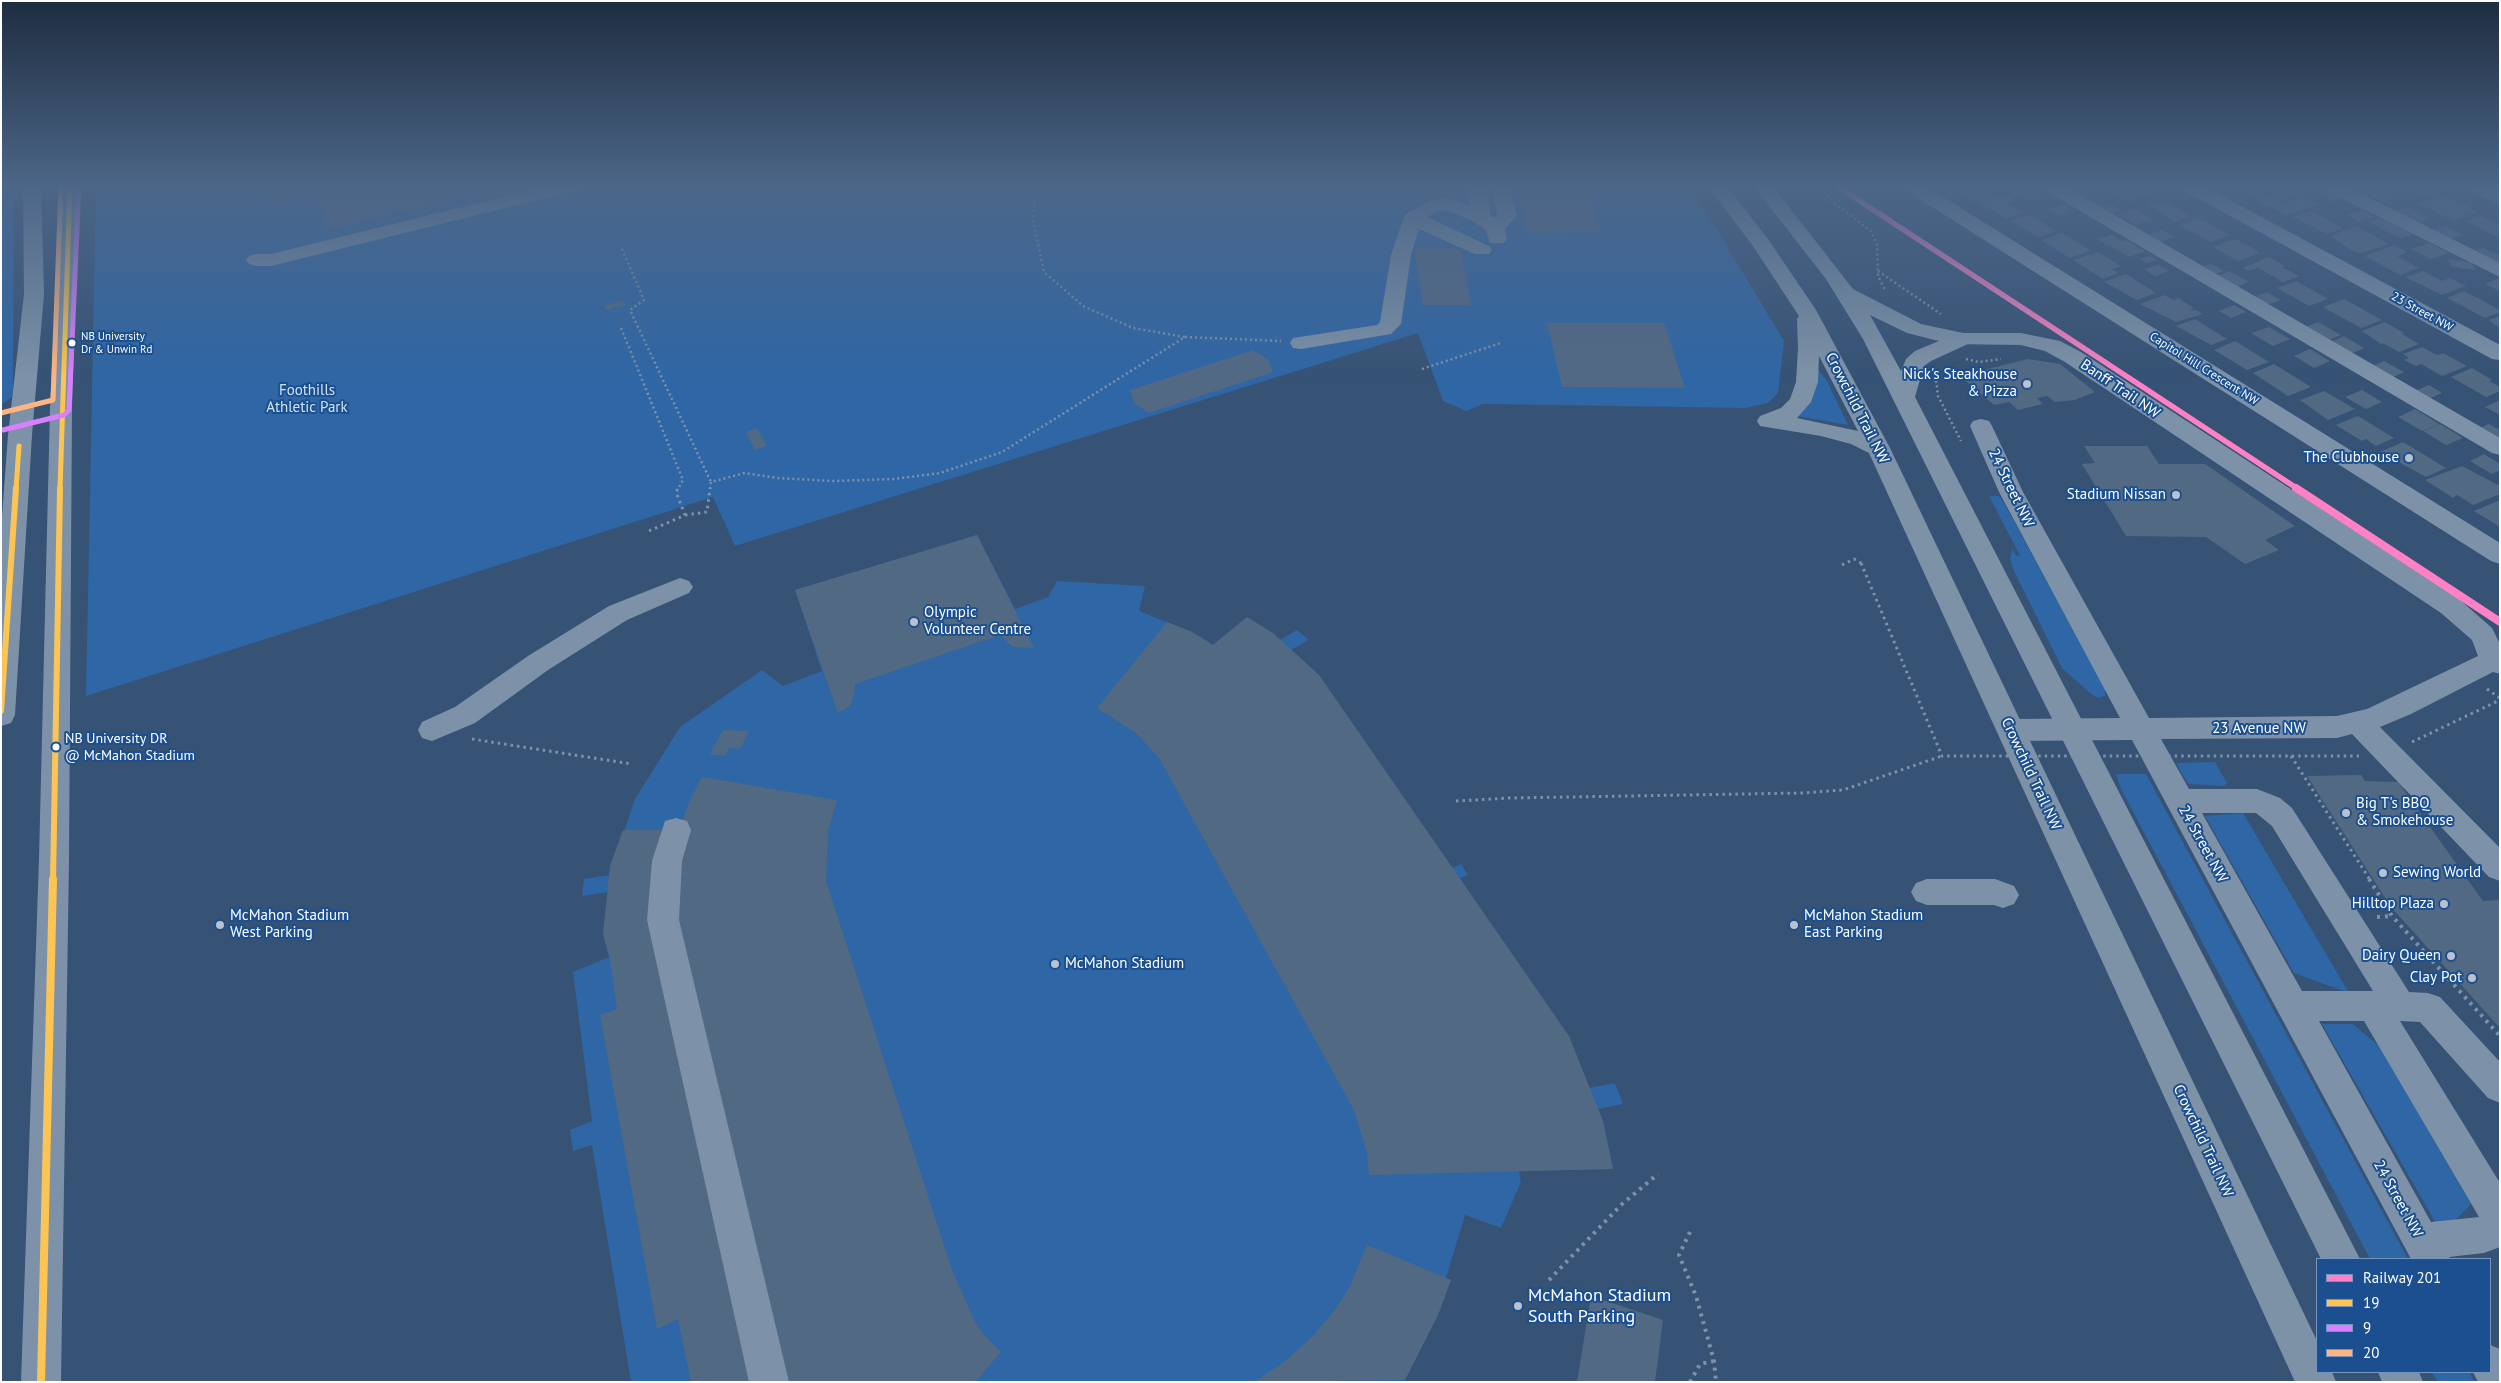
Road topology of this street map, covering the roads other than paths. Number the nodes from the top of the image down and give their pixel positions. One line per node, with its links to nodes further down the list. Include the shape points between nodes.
1 (33, 249): 20 (street, via 34,294)
2 (67, 249): 19 (street)
3 (316, 249): 11 (street)
4 (1403, 249): 16 (street, via 1390,324 1384,330)
5 (1764, 249): 14 (highway, Crowchild Trail NW)
6 (1812, 249): 13 (highway)
7 (2012, 249): 24 (street, Capitol Hill Crescent NW)
8 (2159, 249): 23 (street)
9 (2305, 249): 17 (street, 23 Street NW)
10 (2456, 249): 12 (street)
11 (256, 260)
12 (2500, 271)
13 (1846, 292): 15 (highway, via 1914,329); 18 (highway)
14 (1806, 310): 22 (highway, Crowchild Trail NW); 22 (highway, via 1807,382 1800,402 1789,413 1768,421 1822,429)
15 (1960, 339): 18 (highway, via 1923,356 1914,364); 26 (street, Banff Trail NW, via 2012,338 2052,346 2073,357 2450,606 2483,635)
16 (1300, 343)
17 (2500, 354)
18 (1904, 396): 31 (highway)
19 (61, 407): 20 (street); 47 (street)
20 (12, 419): 27 (street)
21 (1981, 426): 30 (street, 24 Street NW, via 2011,492)
22 (1878, 448): 33 (highway, Crowchild Trail NW)
23 (2500, 448)
24 (2500, 555)
25 (680, 587): 32 (street, via 618,613 464,715)
26 (2496, 662): 29 (street, 23 Avenue NW, via 2401,707)
27 (3, 667): 28 (street)
28 (1, 715)
29 (2358, 723): 30 (street, 23 Avenue NW, via 2304,729); 36 (street, via 2372,754)
30 (2140, 728): 31 (street, 23 Avenue NW); 34 (street, 24 Street NW)
31 (2071, 729): 33 (street, 23 Avenue NW); 45 (highway)
32 (432, 730)
33 (2011, 730): 49 (highway, Crowchild Trail NW)
34 (2179, 801): 39 (street, 24 Street NW); 40 (street, via 2257,801 2270,806 2282,817)
35 (676, 830): 48 (street, via 667,861 664,920)
36 (2500, 868)
37 (1927, 892): 38 (street, via 1995,892)
38 (2003, 895)
39 (2292, 1006): 40 (street); 44 (street, 24 Street NW)
40 (2386, 1006): 41 (street, via 2428,1008); 42 (street)
41 (2500, 1087)
42 (2500, 1218)
43 (2500, 1226): 44 (street, via 2484,1235)
44 (2426, 1250)
45 (2340, 1258)
46 (2491, 1367): 50 (street)
47 (41, 1382)
48 (769, 1382)
49 (2316, 1382)
50 (2499, 1382)

